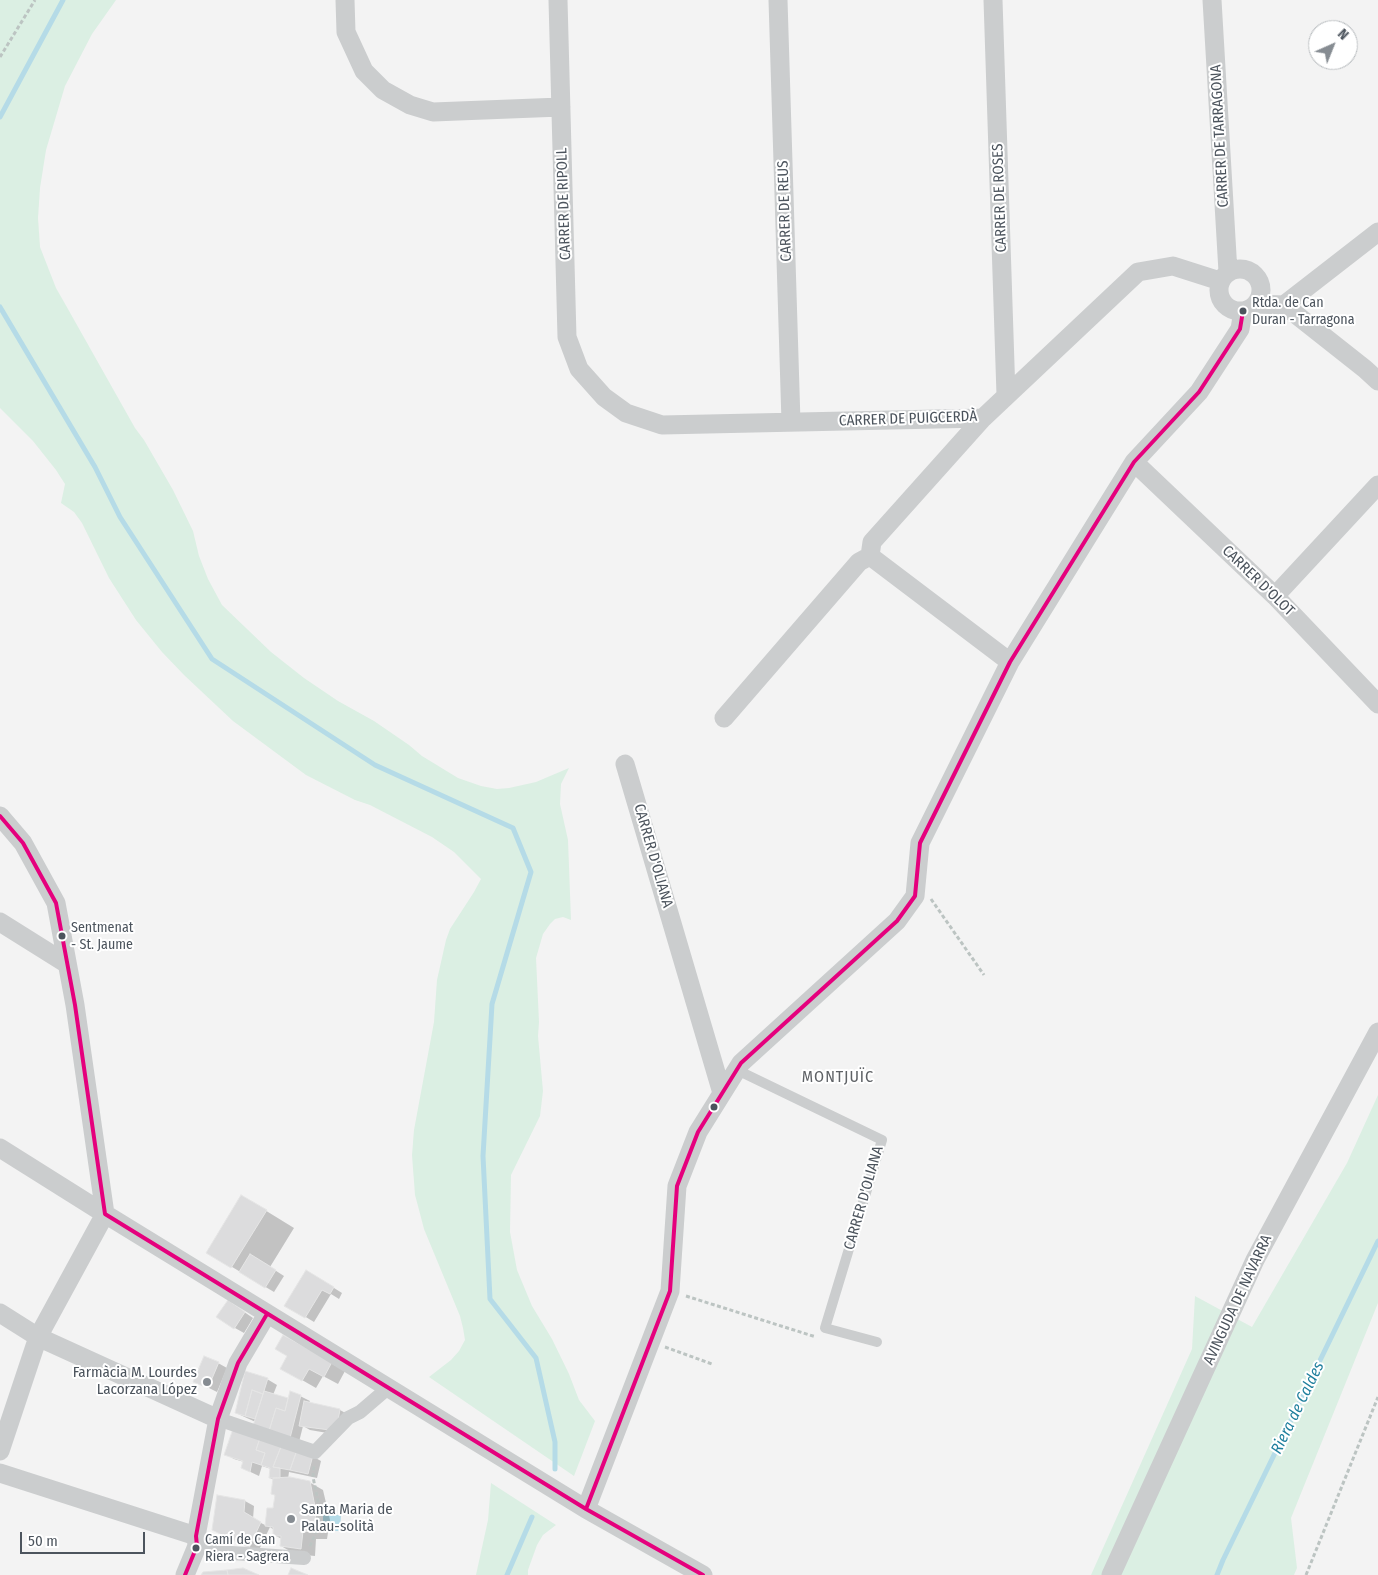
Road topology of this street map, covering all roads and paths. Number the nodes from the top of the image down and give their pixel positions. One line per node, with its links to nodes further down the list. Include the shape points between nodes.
1 (35, 0): 7 (path)
2 (344, 0): 8 (street, via 346,32 364,71 383,90 410,105 433,112)
3 (558, 0): 8 (street, CARRER DE RIPOLL)
4 (778, 0): 17 (street, CARRER DE REUS)
5 (993, 0): 14 (street, CARRER DE ROSES)
6 (1212, 0): 10 (street, CARRER DE TARRAGONA)
7 (0, 57)
8 (561, 107): 15 (street, CARRER DE RIPOLL, via 567,337 579,369)
9 (1378, 232): 11 (street)
10 (1224, 277): 12 (street, via 1218,288 1223,304 1236,311); 12 (street, via 1239,269 1247,270 1258,279 1260,297); 14 (street, CARRER DE PUIGCERDÀ, via 1173,266 1138,272)
11 (1284, 305): 12 (street); 13 (street)
12 (1250, 307): 18 (street, via 1240,329 1198,392)
13 (1378, 381)
14 (1006, 395): 16 (street, CARRER DE PUIGCERDÀ)
15 (604, 397): 17 (street, CARRER DE PUIGCERDÀ, via 626,413 662,425)
16 (983, 418): 17 (street, CARRER DE PUIGCERDÀ); 20 (street, via 872,542)
17 (791, 422)
18 (1134, 462): 21 (street, CARRER D'OLOT); 22 (street)
19 (1378, 485): 21 (street)
20 (870, 556): 22 (street); 24 (street, via 860,562)
21 (1275, 596): 23 (street, CARRER D'OLOT)
22 (1010, 662): 27 (street, via 920,843)
23 (1378, 704)
24 (724, 718)
25 (625, 764): 33 (street, CARRER D'OLIANA)
26 (0, 816): 29 (street, via 23,843 56,904)
27 (916, 896): 30 (path, via 932,900); 32 (street, via 897,921)
28 (0, 922): 29 (street)
29 (67, 964): 35 (street)
30 (984, 975)
31 (1378, 1032): 55 (street, AVINGUDA DE NAVARRA, via 1255,1260)
32 (737, 1070): 33 (street); 39 (lane, CARRER D'OLIANA, via 882,1140)
33 (722, 1093): 36 (street, via 698,1132 677,1186)
34 (0, 1148): 35 (street)
35 (105, 1214): 38 (street); 40 (street)
36 (670, 1291): 39 (path, via 818,1337); 41 (street)
37 (0, 1313): 40 (street)
38 (267, 1314): 44 (street); 46 (street, via 238,1363)
39 (825, 1328): 42 (lane)
40 (38, 1337): 46 (street); 47 (street)
41 (650, 1342): 43 (path); 50 (street)
42 (878, 1342)
43 (712, 1364)
44 (388, 1388): 48 (street, via 348,1418); 50 (street)
45 (1378, 1397): 56 (path)
46 (218, 1419): 48 (street); 51 (street)
47 (0, 1451)
48 (316, 1452): 52 (path, via 313,1477 320,1511 316,1532)
49 (0, 1474): 51 (street)
50 (586, 1509): 54 (street)
51 (196, 1536): 52 (street, via 217,1552); 53 (street, via 197,1546)
52 (304, 1558)
53 (185, 1575)
54 (703, 1575)
55 (1111, 1575)
56 (1306, 1575)

